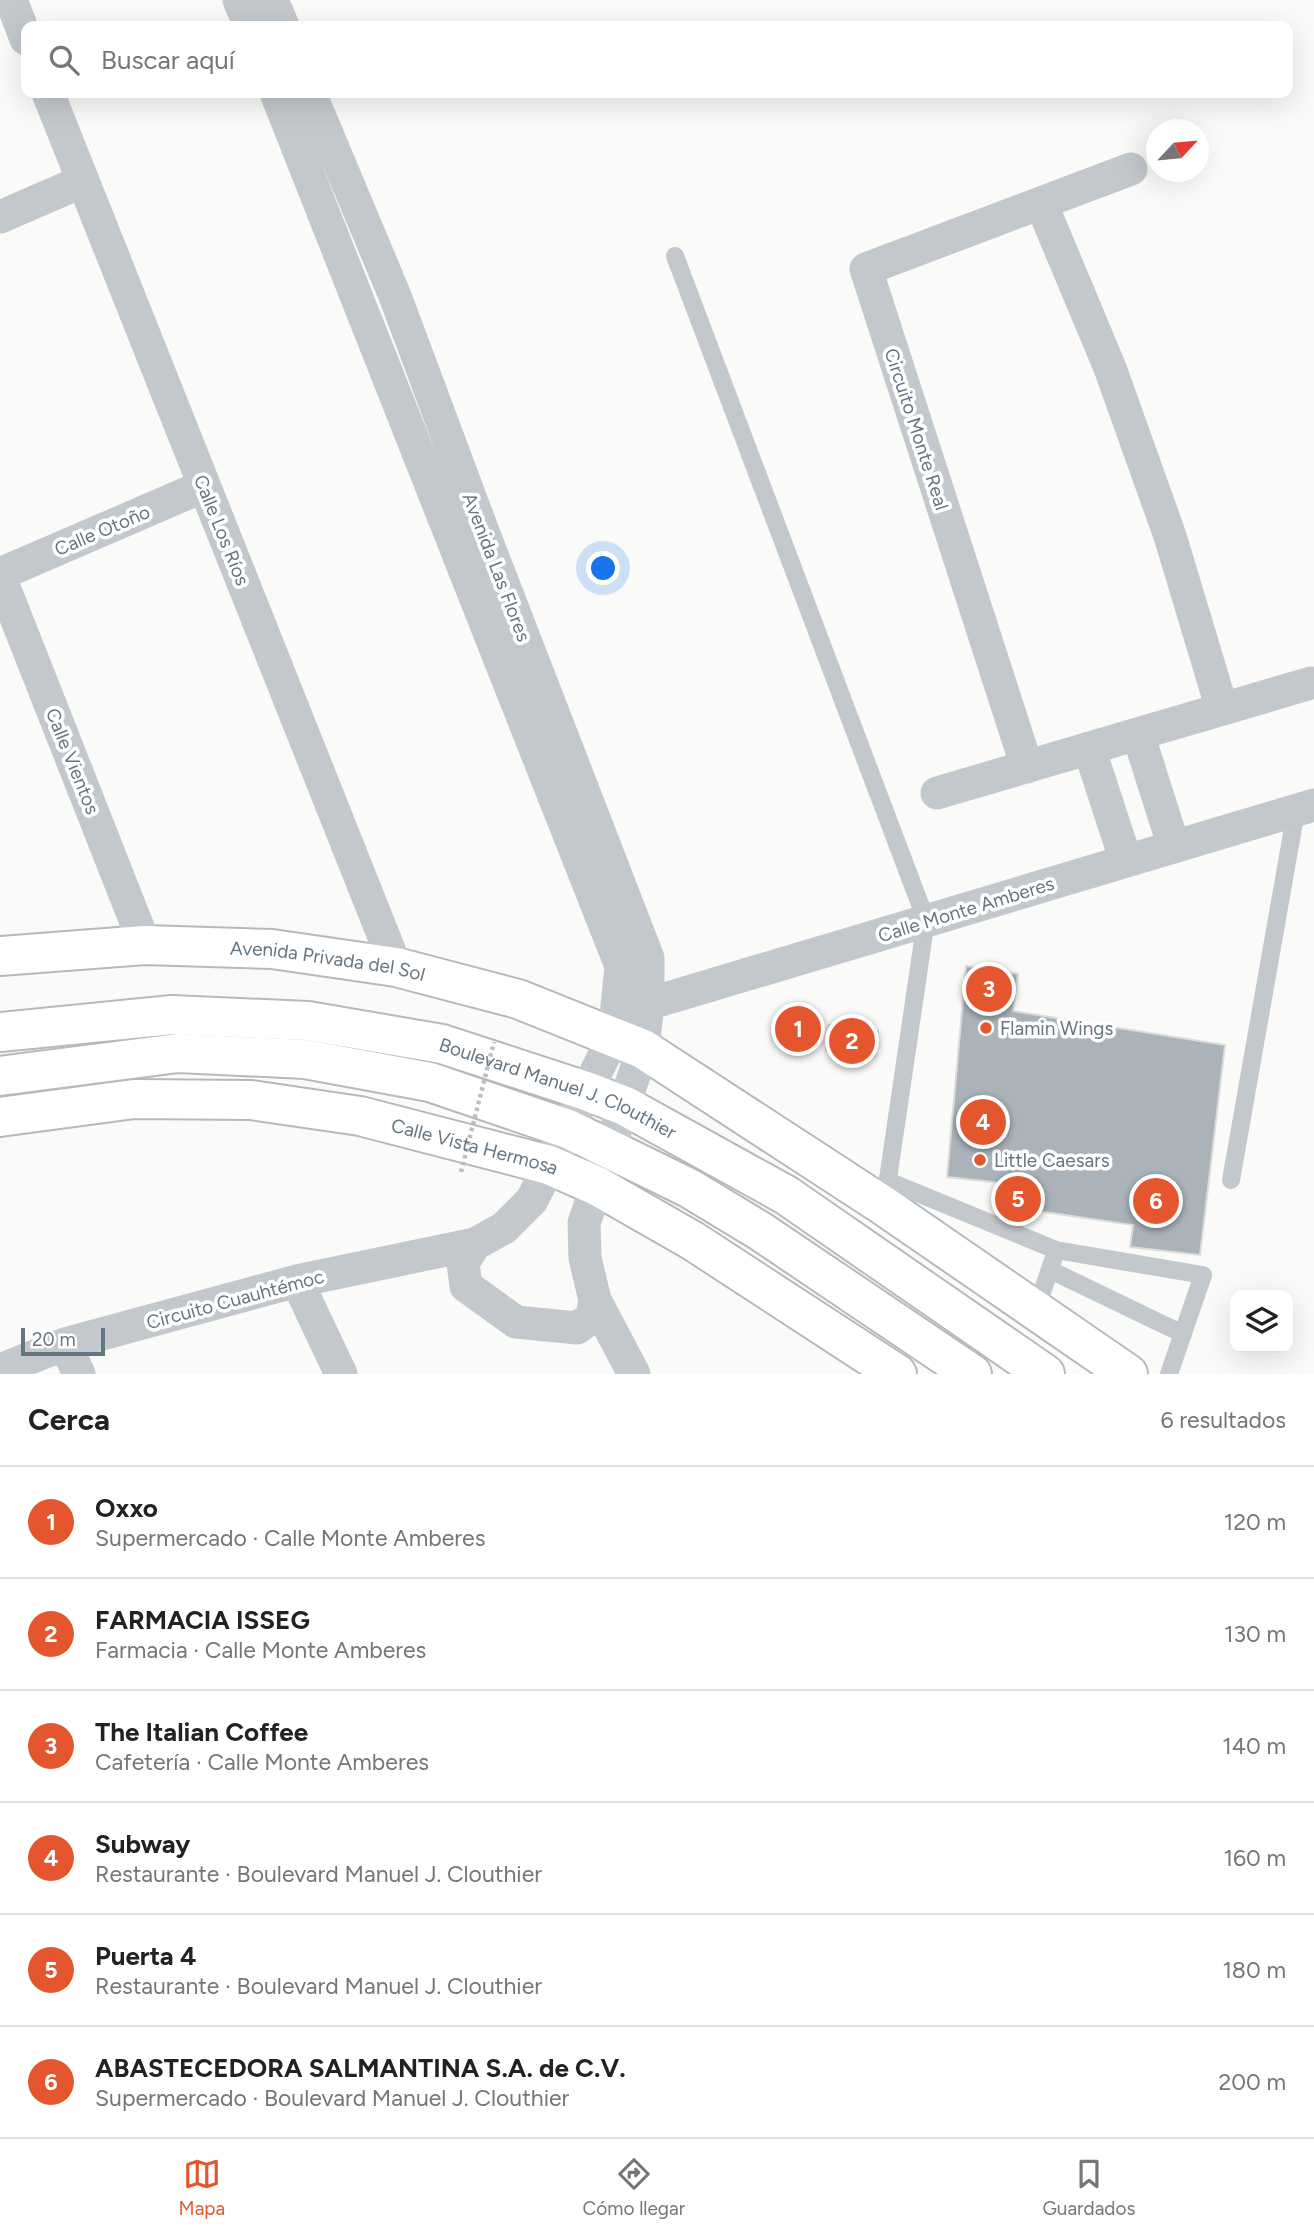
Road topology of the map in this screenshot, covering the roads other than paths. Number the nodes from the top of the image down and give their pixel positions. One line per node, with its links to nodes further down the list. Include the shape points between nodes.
1 (11, 0): 6 (street)
2 (239, 0): 4 (street)
3 (272, 0): 5 (street)
4 (248, 21)
5 (281, 21)
6 (21, 26)
7 (50, 98): 11 (street, Calle Los Ríos)
8 (278, 98): 16 (street, Avenida Las Flores)
9 (312, 98): 15 (street, Avenida Las Flores)
10 (1131, 169): 12 (street, Circuito Monte Real)
11 (83, 181): 13 (street); 17 (street, Calle Los Ríos)
12 (1041, 203): 21 (street, via 1111,368 1170,536); 24 (street, Circuito Monte Real, via 866,269)
13 (0, 217)
14 (675, 256): 29 (lane)
15 (395, 296): 16 (street); 18 (street, Avenida Las Flores)
16 (363, 308): 18 (street, Avenida Las Flores)
17 (204, 486): 19 (street, Calle Otoño); 32 (street, Calle Los Ríos)
18 (467, 534): 33 (street, Avenida Las Flores, via 648,958)
19 (0, 576): 30 (street, Calle Vientos)
20 (1311, 683): 21 (street)
21 (1222, 709): 22 (street)
22 (1138, 734): 23 (street); 27 (street)
23 (1089, 748): 24 (street); 28 (street)
24 (1027, 767): 25 (street)
25 (937, 793)
26 (1305, 808): 27 (street, Calle Monte Amberes); 42 (lane)
27 (1174, 847): 28 (street, Calle Monte Amberes)
28 (1126, 861): 29 (street, Calle Monte Amberes)
29 (926, 920): 33 (street, Calle Monte Amberes); 44 (lane)
30 (145, 945): 31 (main road, Avenida Privada del Sol); 32 (main road, Avenida Privada del Sol, via 271,949)
31 (0, 956)
32 (396, 967): 33 (main road, Avenida Privada del Sol)
33 (631, 1024): 36 (street, Circuito Cuauhtémoc); 37 (street); 44 (main road, Avenida Privada del Sol)
34 (0, 1032): 36 (main road, Boulevard Manuel J. Clouthier, via 172,1015 308,1021 442,1044)
35 (0, 1076): 39 (main road, Boulevard Manuel J. Clouthier, via 178,1053 305,1059 430,1082)
36 (586, 1091): 37 (main road, Boulevard Manuel J. Clouthier); 39 (street, Circuito Cuauhtémoc)
37 (625, 1107): 40 (street); 59 (main road, Boulevard Manuel J. Clouthier, via 786,1195)
38 (0, 1117): 41 (main road, Calle Vista Hermosa, via 134,1099 251,1100 360,1116)
39 (568, 1129): 40 (main road, Boulevard Manuel J. Clouthier); 41 (street, Circuito Cuauhtémoc)
40 (610, 1148): 43 (street); 58 (main road, Boulevard Manuel J. Clouthier, via 760,1231)
41 (549, 1165): 43 (main road, Calle Vista Hermosa); 45 (street, Circuito Cuauhtémoc, via 532,1200 504,1228)
42 (1231, 1180)
43 (597, 1186): 49 (street, via 584,1223 585,1258); 57 (main road, Calle Vista Hermosa, via 693,1241)
44 (886, 1193): 46 (lane); 50 (main road, Avenida Privada del Sol)
45 (475, 1244): 48 (street, Circuito Cuauhtémoc); 49 (street, via 463,1263 466,1286 516,1322 577,1328 592,1317)
46 (1056, 1250): 47 (lane); 51 (lane, via 1203,1275)
47 (1050, 1270): 50 (lane); 51 (lane)
48 (297, 1281): 52 (street, Circuito Cuauhtémoc); 55 (street)
49 (595, 1300): 56 (street)
50 (1036, 1310): 60 (main road, Avenida Privada del Sol)
51 (1183, 1334): 61 (lane)
52 (65, 1344): 53 (street, Circuito Cuauhtémoc); 54 (street)
53 (0, 1370)
54 (79, 1374)
55 (341, 1374)
56 (634, 1374)
57 (897, 1374)
58 (972, 1374)
59 (1045, 1374)
60 (1128, 1374)
61 (1169, 1374)

